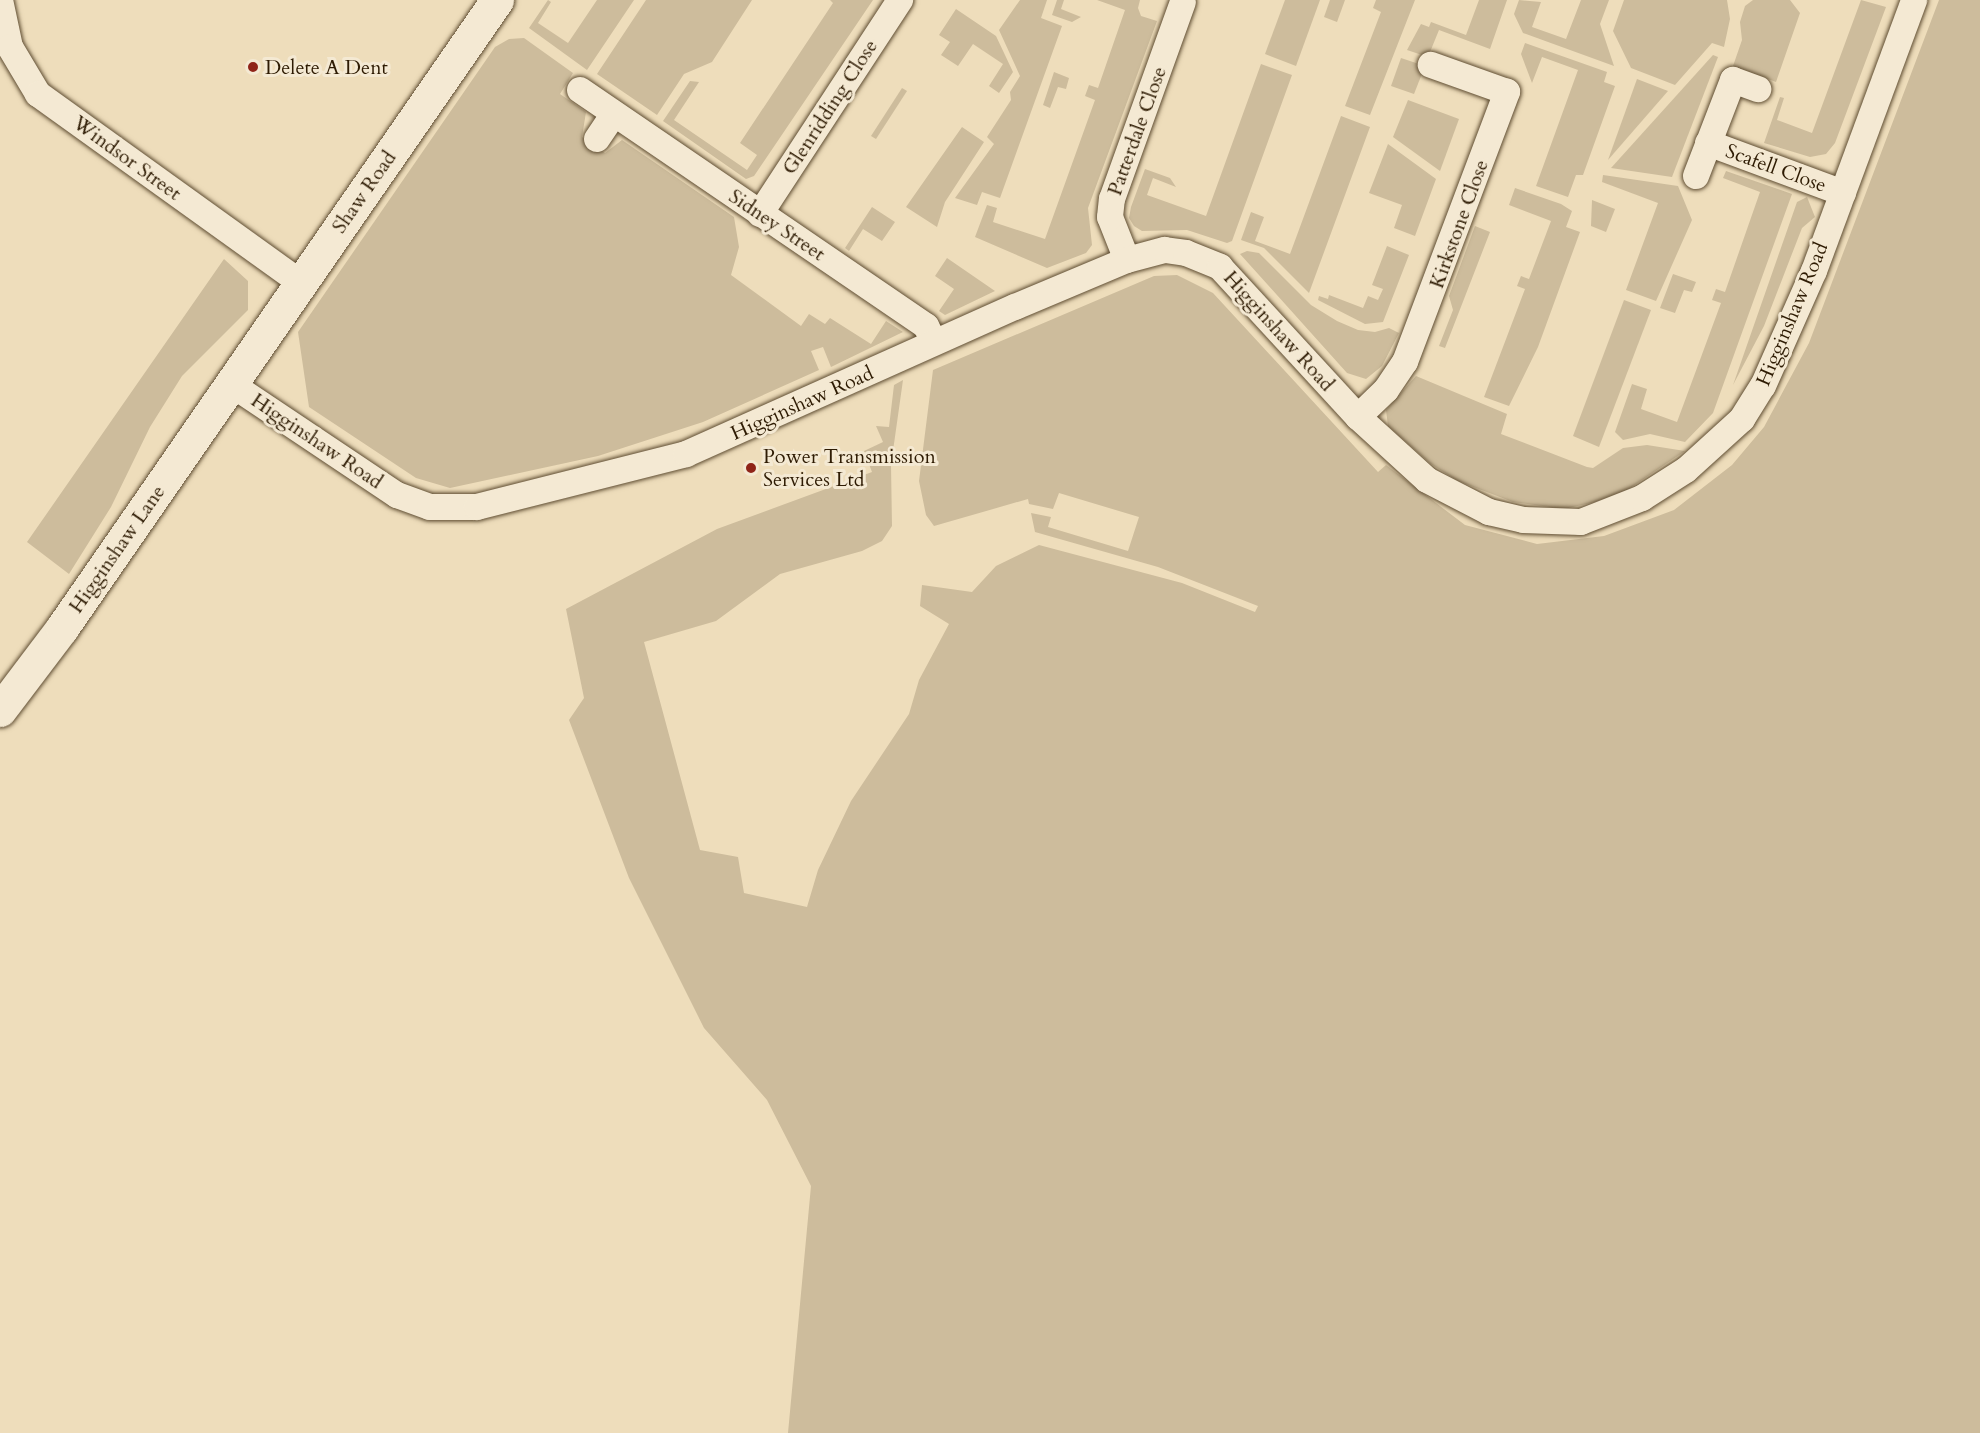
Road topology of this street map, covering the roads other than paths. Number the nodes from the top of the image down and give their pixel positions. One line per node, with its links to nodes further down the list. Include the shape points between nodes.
1 (0, 0): 16 (street, Windsor Street, via 10,47 38,94)
2 (497, 0): 16 (main road, Shaw Road)
3 (900, 0): 14 (street, Glenridding Close)
4 (1914, 0): 13 (street, Higginshaw Road)
5 (1183, 2): 15 (street, Patterdale Close, via 1112,199 1110,218)
6 (1431, 65): 19 (street, Kirkstone Close, via 1507,92 1405,362 1386,390)
7 (1758, 89): 11 (street, Scafell Close, via 1733,80)
8 (580, 90): 9 (street, Sidney Street)
9 (614, 114): 10 (street); 14 (street, Sidney Street)
10 (597, 139)
11 (1708, 143): 12 (street, Scafell Close); 13 (street, Scafell Close)
12 (1696, 176)
13 (1843, 193): 19 (street, Higginshaw Road, via 1778,357 1742,419 1706,455 1642,498 1581,522 1523,520 1489,512 1427,480)
14 (760, 214): 17 (street, Sidney Street, via 927,326)
15 (1127, 260): 17 (street, Higginshaw Road); 19 (street, Higginshaw Road, via 1165,250 1186,253 1220,267)
16 (300, 282): 18 (main road, Shaw Road)
17 (934, 342): 18 (street, Higginshaw Road, via 763,423 686,454 477,507 451,509 429,507 397,495)
18 (231, 384): 20 (main road, Higginshaw Lane, via 62,628)
19 (1358, 417)
20 (0, 710)

